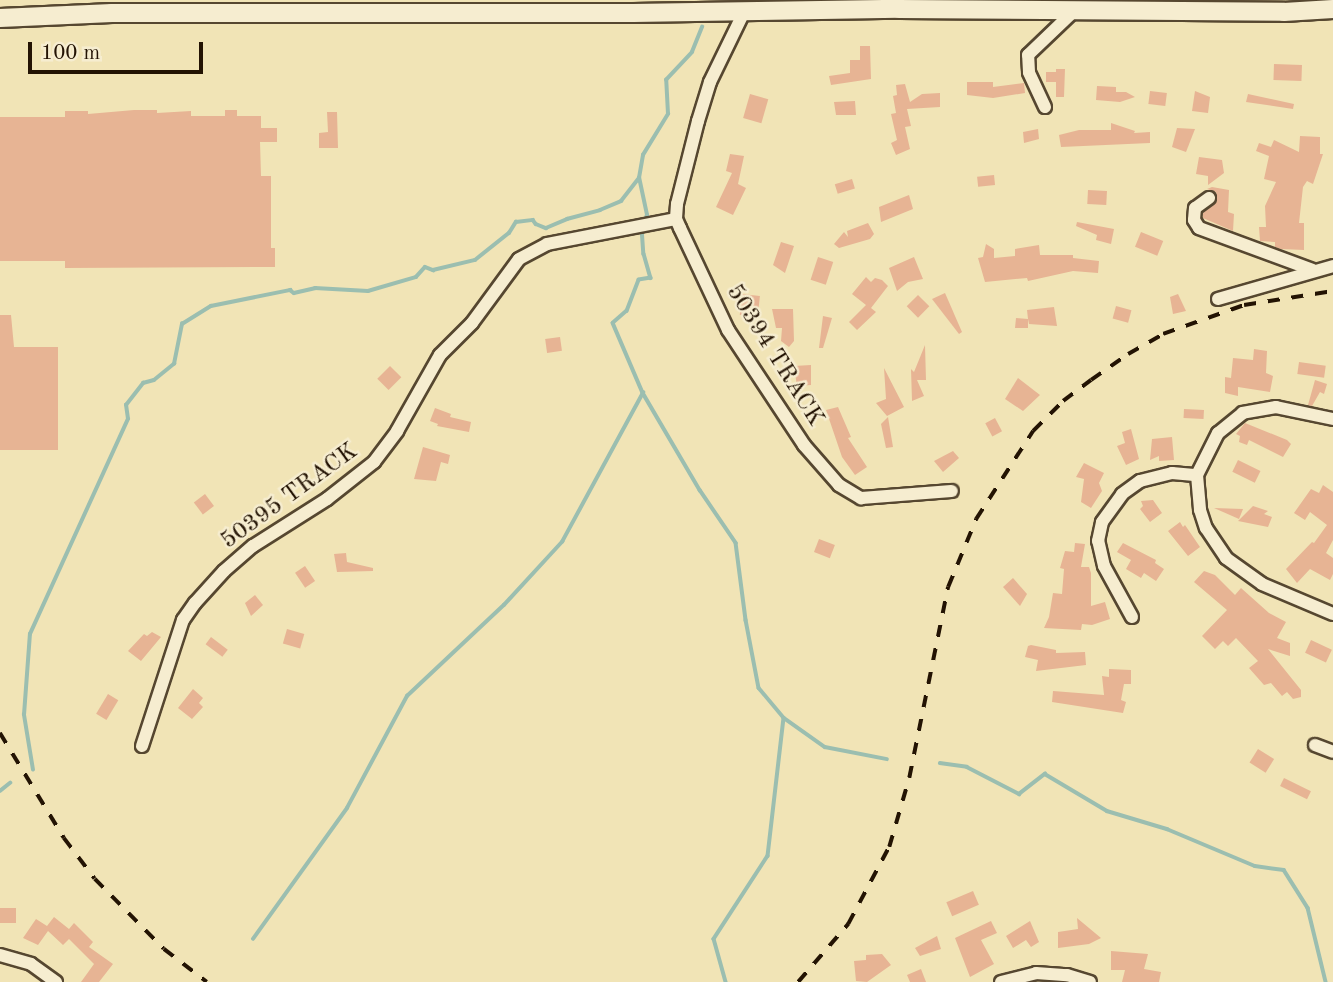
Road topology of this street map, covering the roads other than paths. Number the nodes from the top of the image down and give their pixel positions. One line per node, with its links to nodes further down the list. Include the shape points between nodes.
1 (900, 5): 3 (street); 4 (street)
2 (1333, 9): 4 (street)
3 (744, 12): 5 (street, via 112,13); 8 (street, via 706,95 681,183)
4 (1073, 12): 6 (street, via 1028,55 1029,72)
5 (0, 18)
6 (1045, 107)
7 (1209, 198): 10 (street, via 1195,208 1199,228)
8 (677, 219): 14 (street, 50394 TRACK, via 728,330 804,445 839,485 861,498); 18 (street, 50395 TRACK, via 547,244 519,259 472,323 440,355 374,462 327,499 253,546 195,603 183,620)
9 (1333, 265): 10 (street)
10 (1313, 270): 11 (street)
11 (1217, 299)
12 (1333, 419): 13 (street, via 1276,407 1243,413 1218,433)
13 (1198, 475): 15 (street, via 1206,528 1226,558 1262,584); 16 (street, via 1171,473 1140,481 1122,494 1102,522 1098,541 1104,566)
14 (952, 491)
15 (1333, 614)
16 (1132, 617)
17 (1315, 745): 19 (street)
18 (142, 746)
19 (1333, 752)
20 (0, 955): 21 (street, via 31,964)
21 (56, 982)
22 (1000, 982): 23 (street, via 1036,973)
23 (1090, 982)

